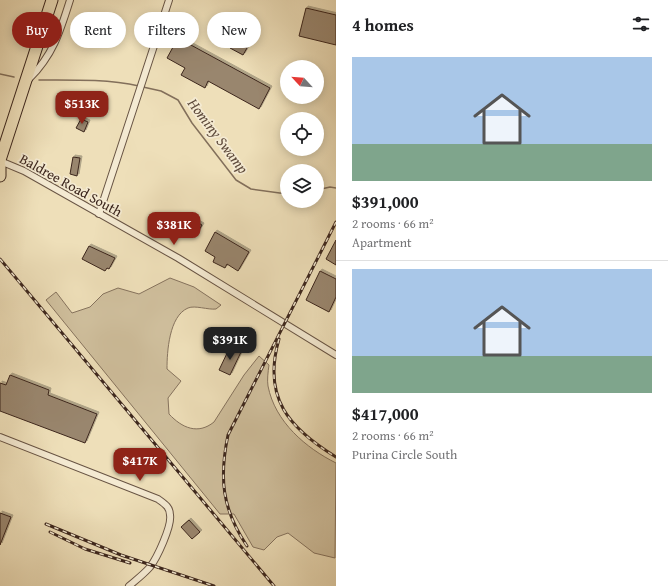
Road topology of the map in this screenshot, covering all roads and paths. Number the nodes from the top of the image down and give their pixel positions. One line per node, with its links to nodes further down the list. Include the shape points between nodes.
1 (52, 0): 4 (highway)
2 (70, 0): 4 (street, via 55,44 38,70)
3 (169, 0): 8 (street)
4 (26, 82): 5 (highway)
5 (0, 161): 8 (street, Baldree Road South, via 24,171)
6 (0, 166): 7 (highway)
7 (0, 176)
8 (99, 214): 9 (street, Baldree Road South, via 178,258)
9 (336, 355)
10 (0, 437): 11 (street, via 158,499 169,508 169,525 157,556 150,567)
11 (129, 586)

